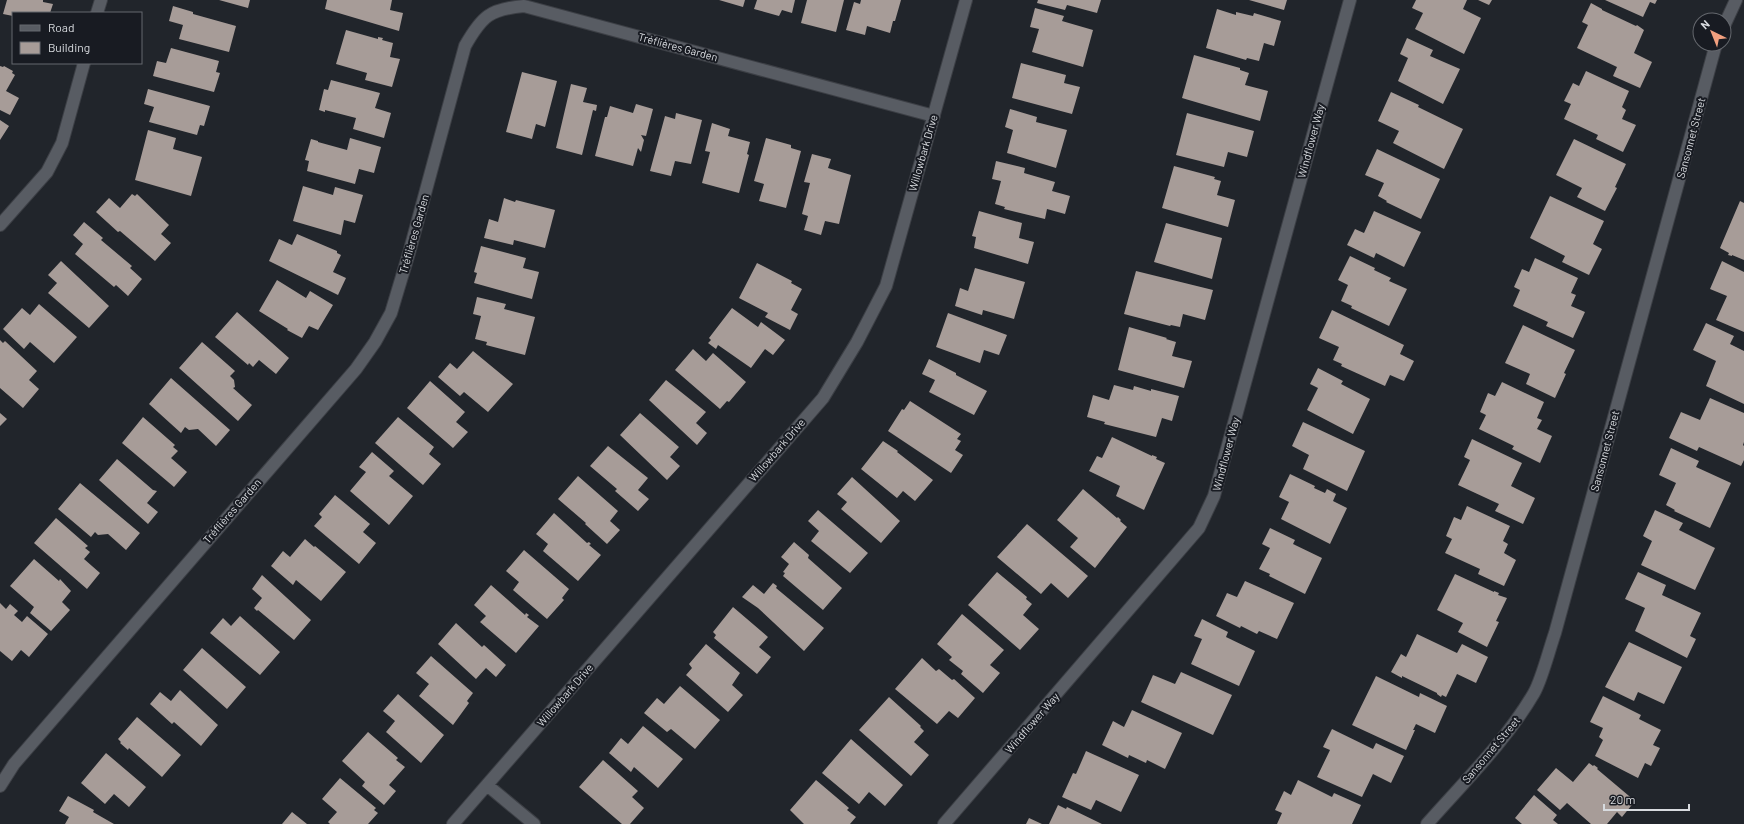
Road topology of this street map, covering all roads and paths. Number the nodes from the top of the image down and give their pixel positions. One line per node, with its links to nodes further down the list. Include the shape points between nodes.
1 (101, 0): 5 (street)
2 (966, 0): 9 (street, Willowbark Drive)
3 (1350, 0): 15 (street, Windflower Way, via 1214,496 1199,528)
4 (1736, 0): 6 (street)
5 (97, 12)
6 (1730, 12)
7 (1714, 52): 16 (street, Sansonnet Street, via 1555,633 1535,692 1517,719)
8 (84, 64): 10 (street, via 62,143 47,172)
9 (934, 116): 11 (street, Willowbark Drive, via 886,286 857,342 823,398); 12 (street, Tréflières Garden, via 524,6 506,7 490,14 475,28 465,46 391,313 376,342 356,369 14,764)
10 (0, 225)
11 (487, 785): 13 (street, Willowbark Drive); 14 (street)
12 (0, 786)
13 (453, 824)
14 (534, 824)
15 (944, 824)
16 (1428, 824)

